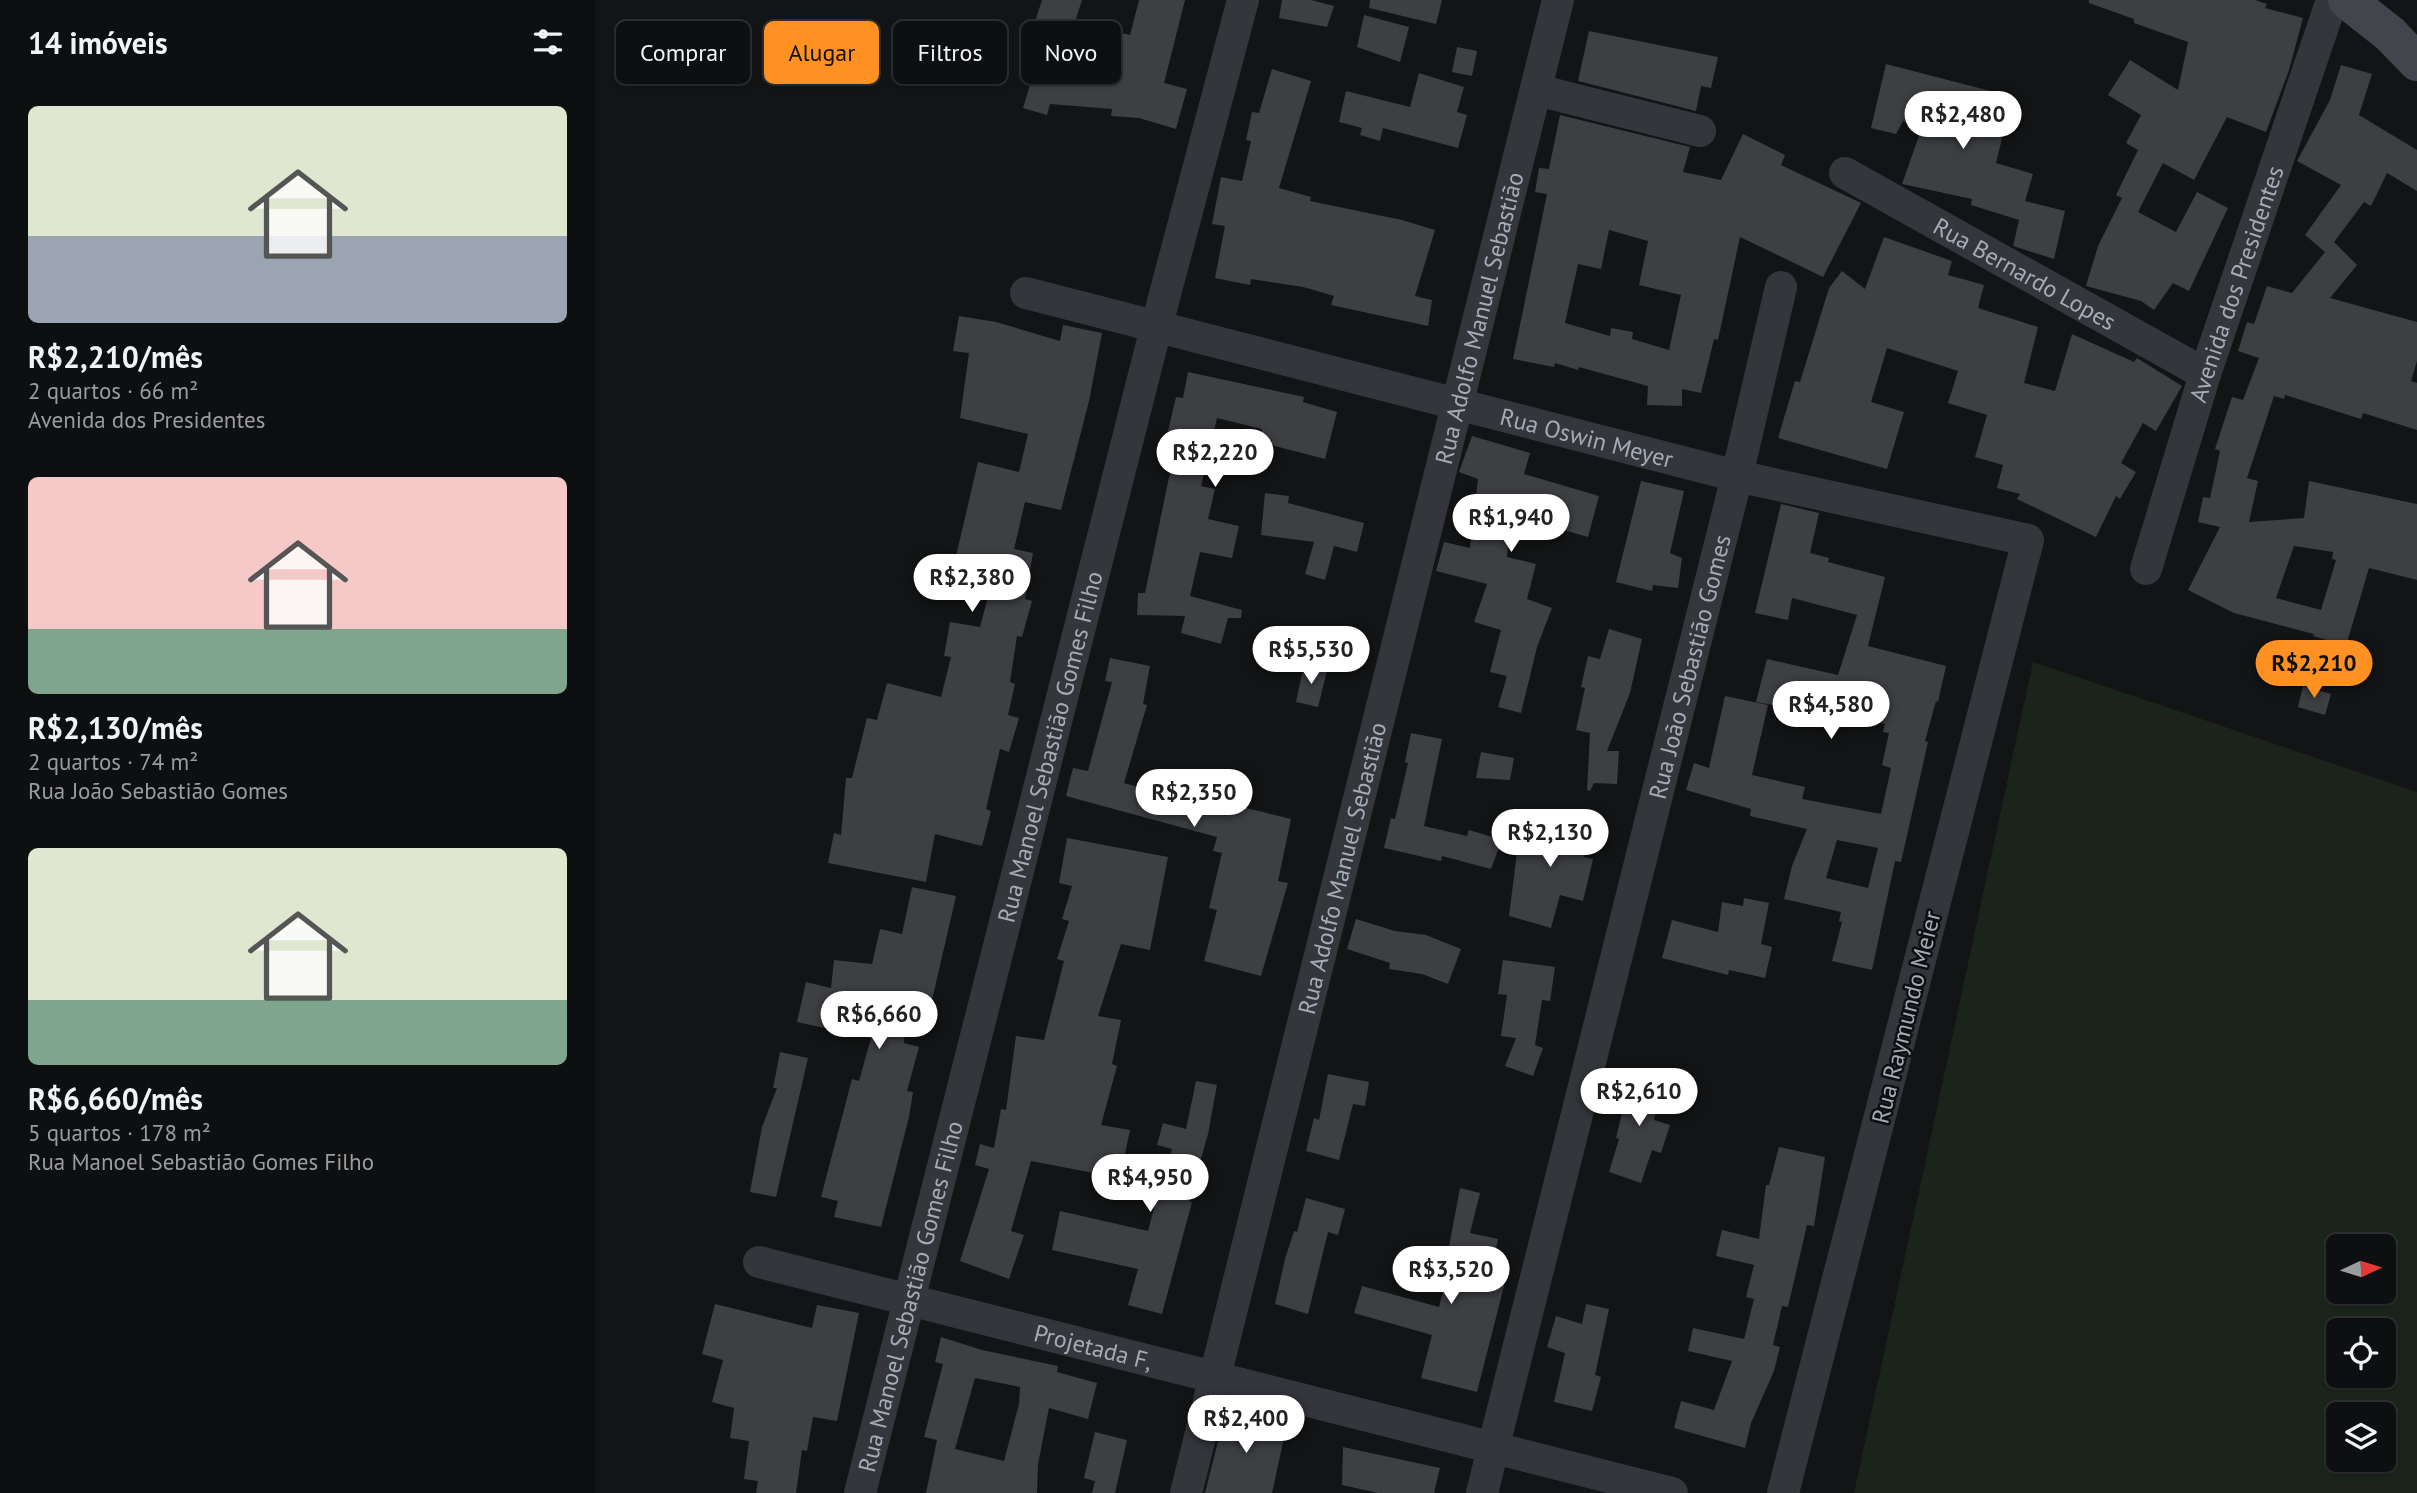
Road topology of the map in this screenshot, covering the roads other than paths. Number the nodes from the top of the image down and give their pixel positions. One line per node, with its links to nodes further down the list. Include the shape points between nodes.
1 (1243, 0): 11 (street, Rua Manoel Sebastião Gomes Filho)
2 (1558, 0): 6 (street, Rua Adolfo Manuel Sebastião)
3 (2332, 0): 12 (street, Avenida dos Presidentes)
4 (2347, 0): 5 (main road)
5 (2417, 62)
6 (1537, 90): 7 (street); 13 (street, Rua Adolfo Manuel Sebastião)
7 (1700, 131)
8 (1845, 173): 12 (street, Rua Bernardo Lopes)
9 (1781, 287): 14 (street, Rua João Sebastião Gomes)
10 (1026, 293): 11 (street, Rua Oswin Meyer)
11 (1156, 328): 13 (street, Rua Oswin Meyer); 18 (street, Rua Manoel Sebastião Gomes Filho)
12 (2205, 374): 16 (street, Avenida dos Presidentes)
13 (1459, 405): 14 (street, Rua Oswin Meyer); 19 (street, Rua Adolfo Manuel Sebastião)
14 (1737, 476): 15 (street, Rua Oswin Meyer); 20 (street, Rua João Sebastião Gomes)
15 (2028, 540): 25 (street, Rua Raymundo Meier)
16 (2146, 569)
17 (759, 1262): 18 (street, Projetada F,)
18 (908, 1299): 19 (street, Projetada F,); 21 (street, Rua Manoel Sebastião Gomes Filho)
19 (1215, 1377): 20 (street, Projetada F,); 22 (street, Rua Adolfo Manuel Sebastião)
20 (1493, 1448): 23 (street, Rua João Sebastião Gomes); 24 (street, Projetada F,)
21 (860, 1493)
22 (1186, 1493)
23 (1482, 1493)
24 (1672, 1493)
25 (1783, 1493)

